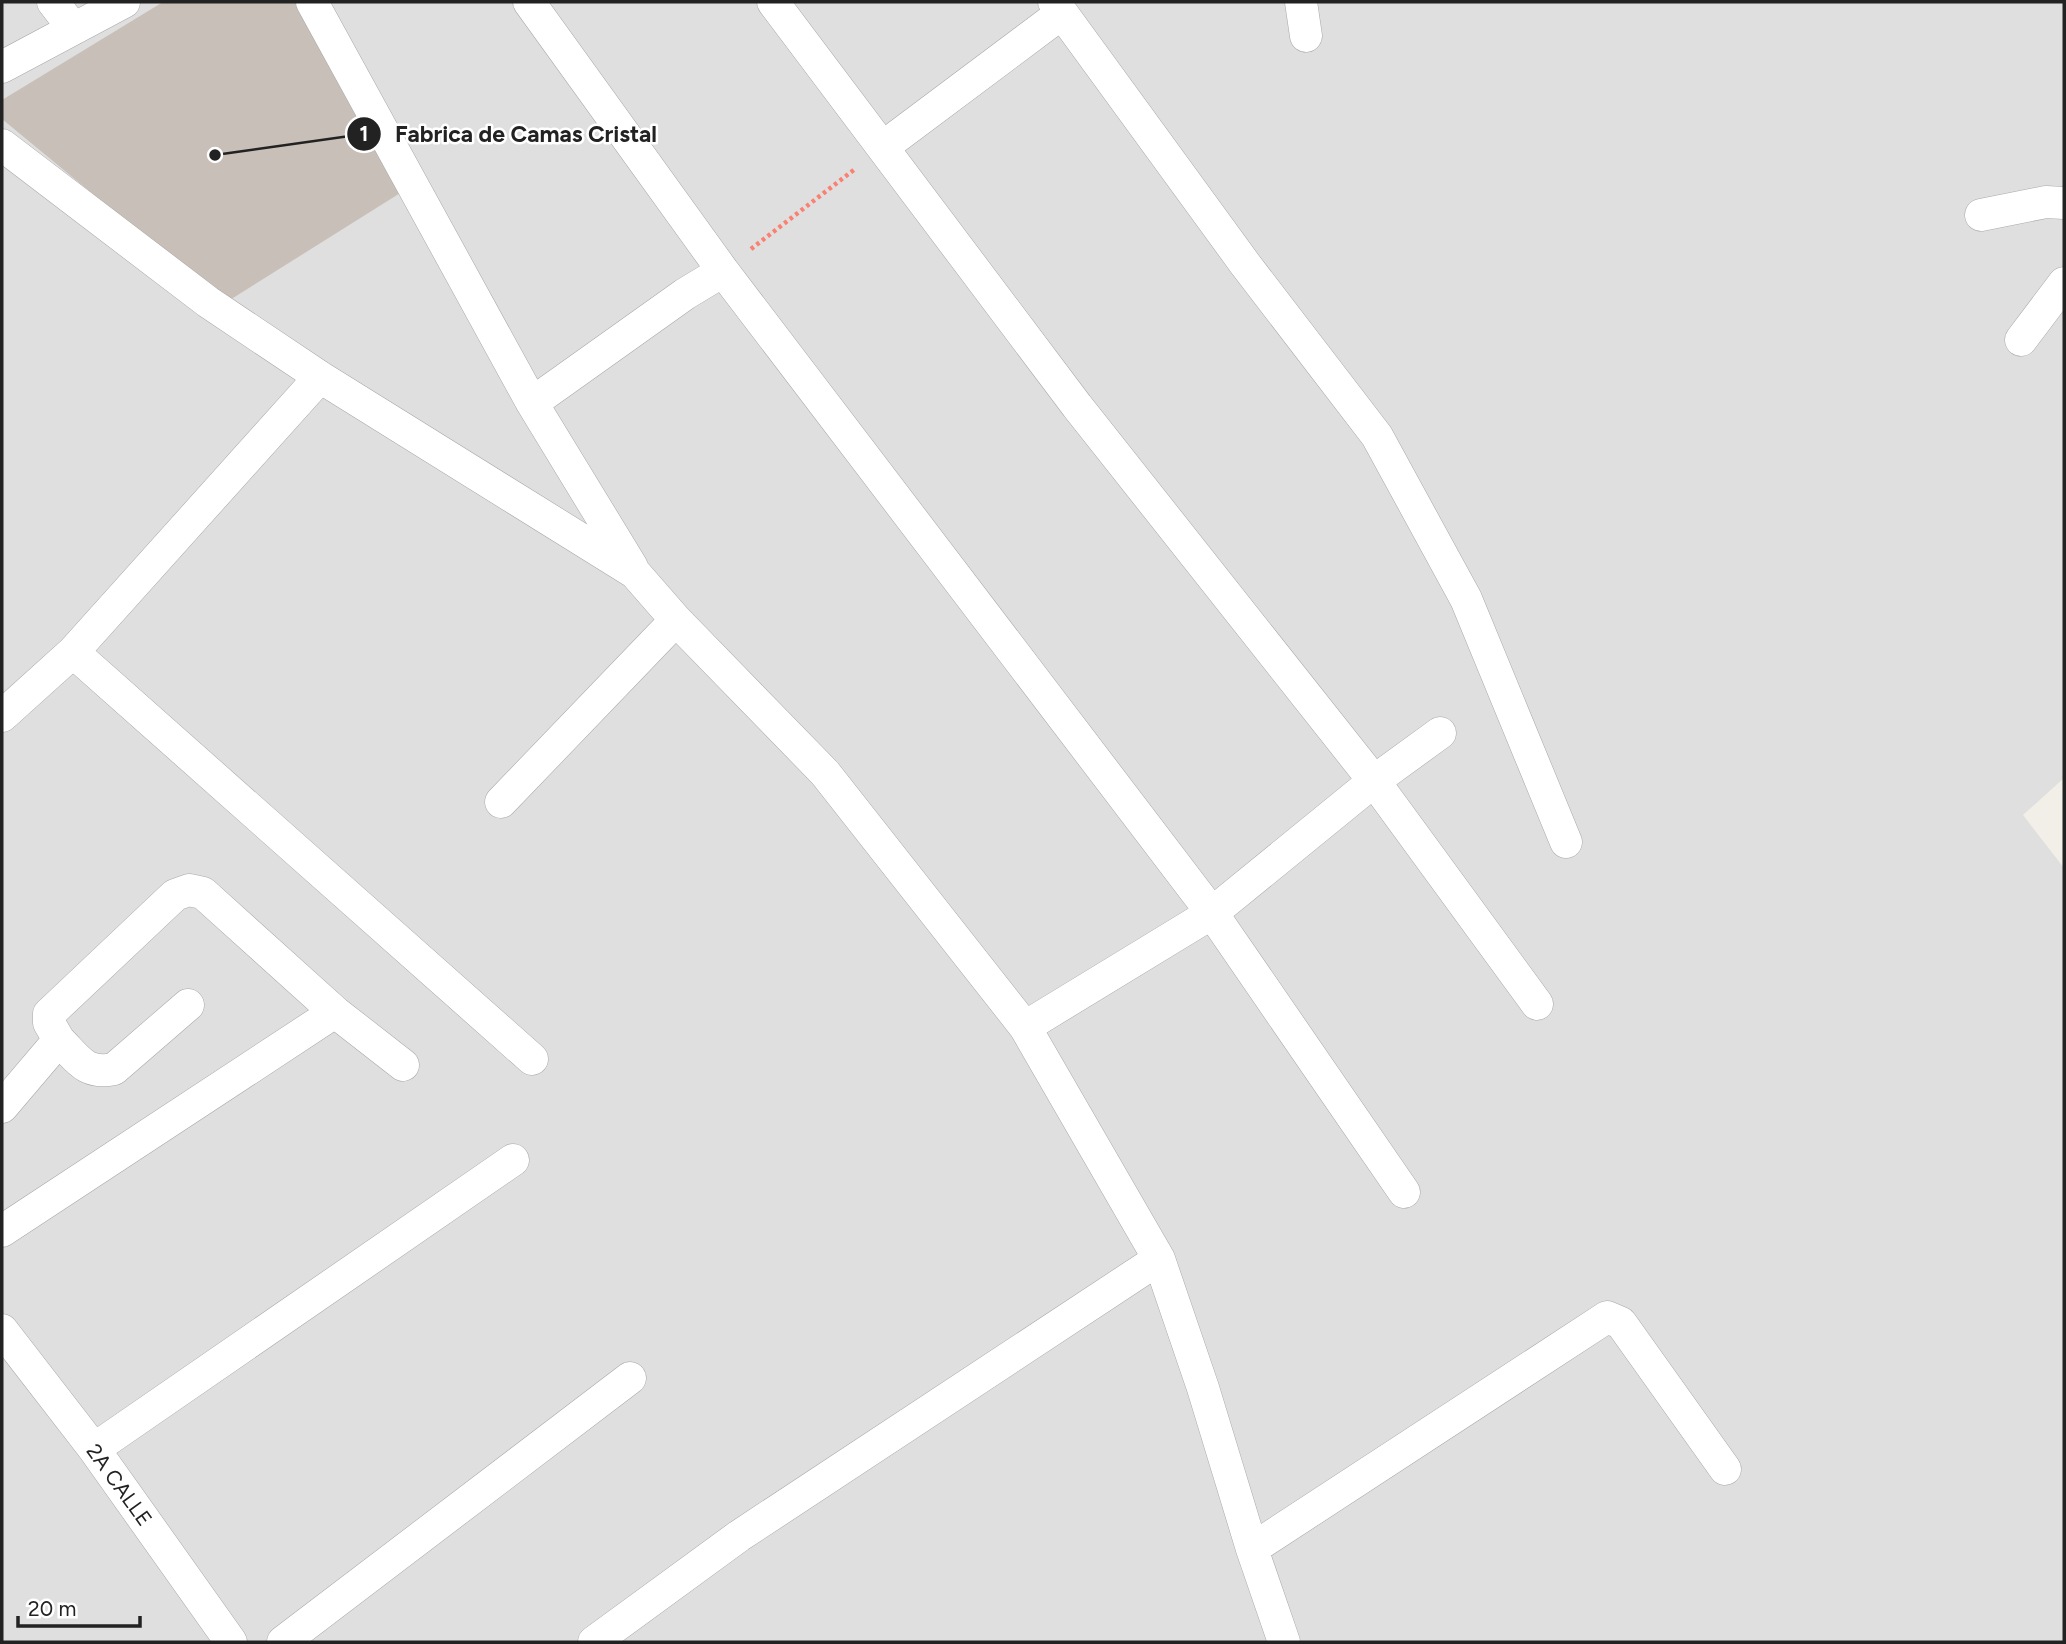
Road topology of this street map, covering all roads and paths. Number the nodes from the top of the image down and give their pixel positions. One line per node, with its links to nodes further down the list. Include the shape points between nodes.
1 (53, 2): 8 (street)
2 (124, 2): 8 (street)
3 (312, 2): 19 (street)
4 (529, 2): 15 (street)
5 (773, 2): 12 (street)
6 (1301, 2): 9 (street)
7 (1058, 7): 12 (street); 27 (street, via 1377,436 1466,599)
8 (73, 28): 10 (street)
9 (1306, 36)
10 (2, 66)
11 (2, 145): 18 (street, via 208,302)
12 (883, 147): 15 (path); 25 (street, via 1077,406)
13 (2064, 203): 14 (street, via 2046,202)
14 (1981, 215)
15 (723, 271): 19 (street); 28 (street)
16 (2064, 283): 17 (street)
17 (2021, 340)
18 (320, 377): 20 (street); 22 (street)
19 (532, 404): 20 (street)
20 (635, 573): 21 (street)
21 (676, 620): 26 (street); 32 (street, via 825,774)
22 (73, 652): 23 (street); 34 (street)
23 (2, 716)
24 (1440, 733): 25 (street)
25 (1374, 780): 28 (street); 29 (street)
26 (500, 802)
27 (1566, 842)
28 (1212, 913): 32 (street); 38 (street)
29 (1537, 1004)
30 (188, 1005): 33 (street, via 114,1069 99,1072 86,1068)
31 (335, 1012): 33 (street, via 204,893 189,890 175,895 49,1014); 35 (street); 39 (street)
32 (1025, 1027): 40 (street)
33 (59, 1040): 36 (street)
34 (532, 1059)
35 (403, 1065)
36 (2, 1107)
37 (513, 1160): 43 (street)
38 (1405, 1192)
39 (2, 1231)
40 (1158, 1259): 45 (street); 48 (street, via 738,1536)
41 (2, 1330): 43 (street, 2A CALLE)
42 (630, 1378): 47 (street)
43 (94, 1449): 46 (street, 2A CALLE)
44 (1725, 1469): 45 (street, via 1621,1323 1607,1317)
45 (1251, 1549): 49 (street)
46 (231, 1642)
47 (283, 1642)
48 (594, 1642)
49 (1284, 1642)

